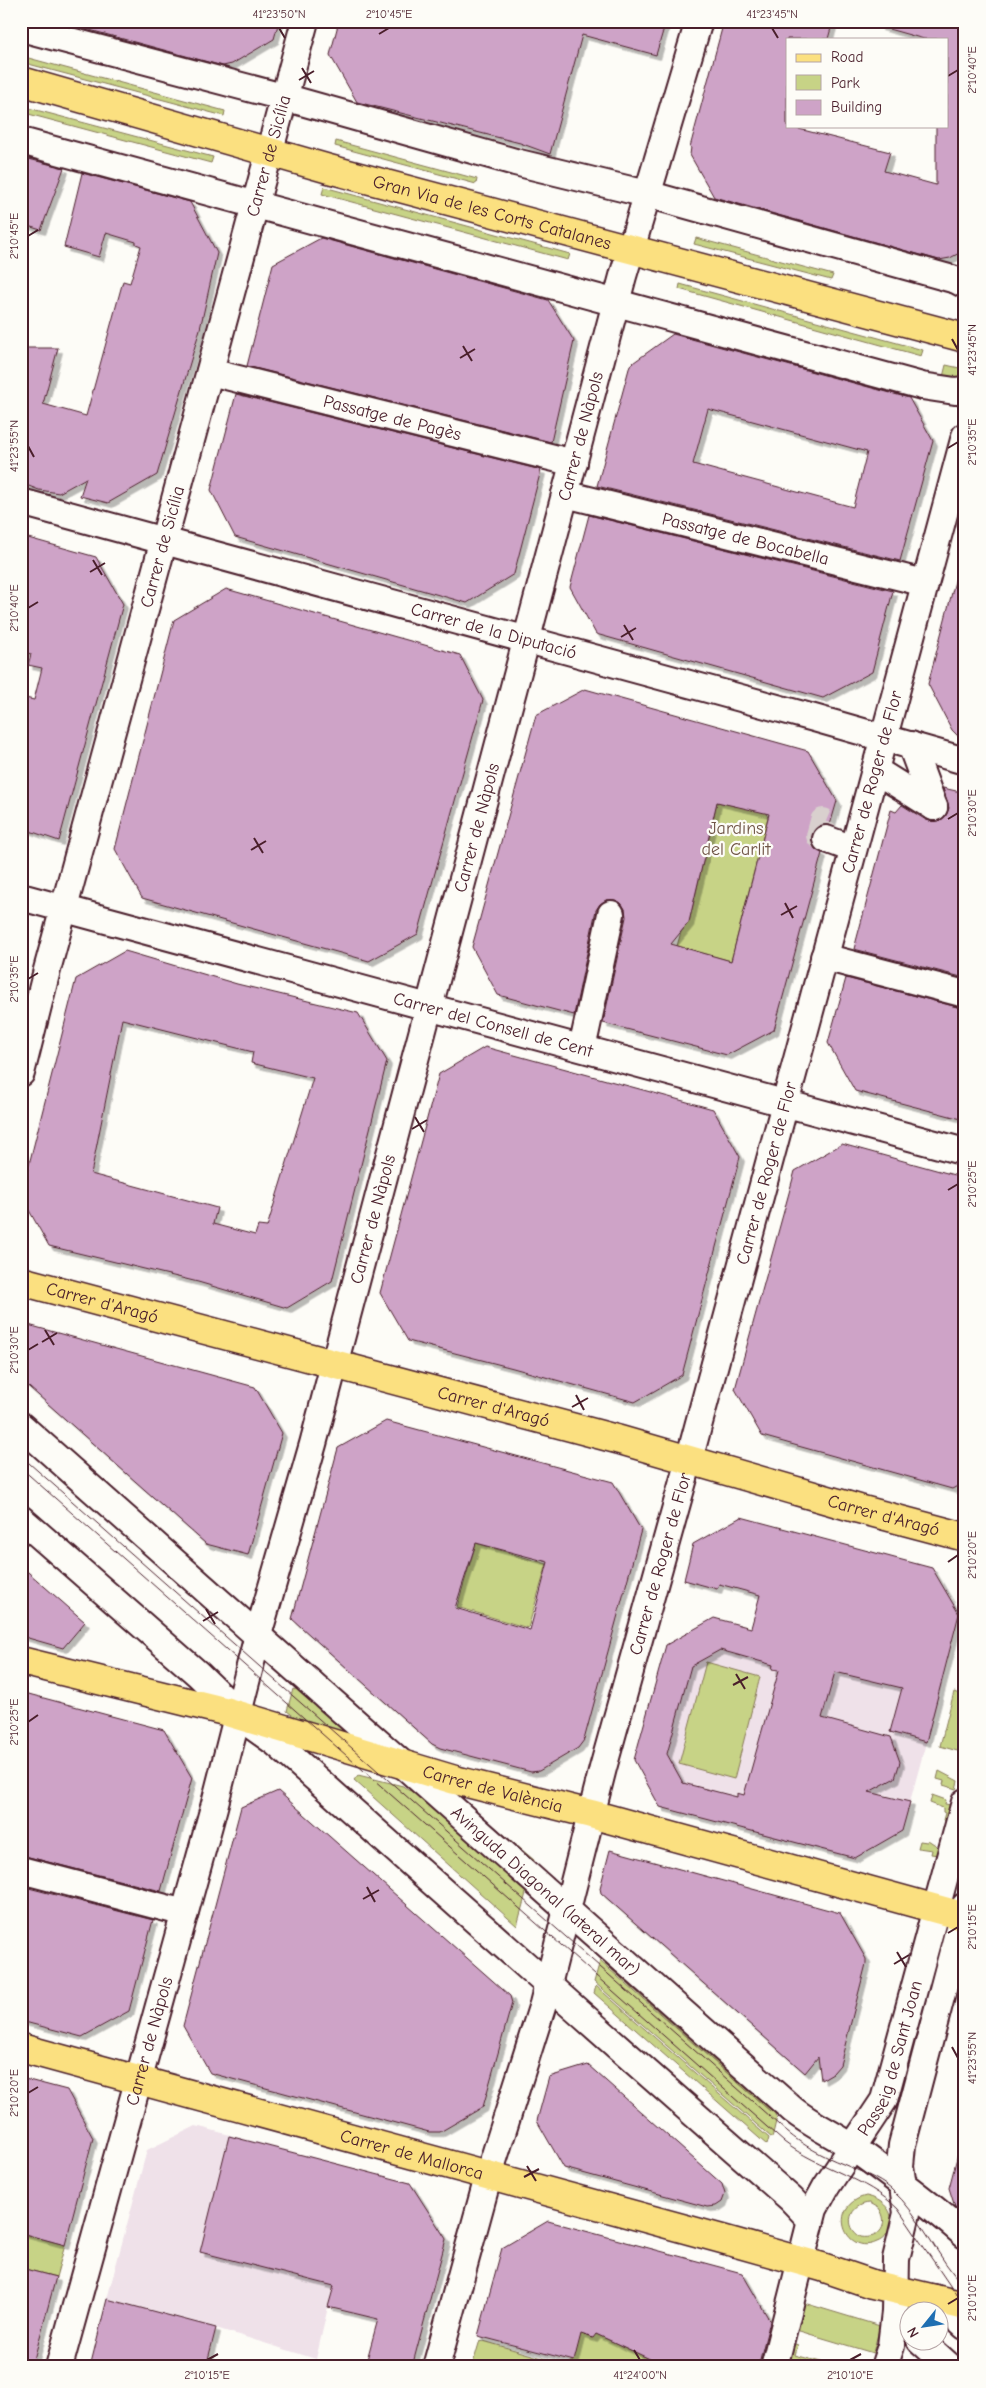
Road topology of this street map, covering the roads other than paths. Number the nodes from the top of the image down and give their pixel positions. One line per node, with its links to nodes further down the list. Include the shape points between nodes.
1 (305, 21): 5 (street, Carrer de Sicília)
2 (699, 21): 8 (street, Carrer de Nàpols)
3 (21, 28): 5 (street)
4 (21, 82): 7 (main road, Gran Via de les Corts Catalanes)
5 (284, 98): 7 (street, Carrer de Sicília); 8 (street, via 518,152)
6 (21, 141): 9 (street)
7 (269, 153): 9 (street, Carrer de Sicília); 10 (main road, Gran Via de les Corts Catalanes)
8 (647, 194): 10 (street, Carrer de Nàpols); 11 (street)
9 (255, 205): 12 (street); 14 (street, Carrer de Sicília)
10 (631, 249): 12 (street, Carrer de Nàpols); 13 (main road, Gran Via de les Corts Catalanes)
11 (965, 284)
12 (617, 303): 15 (street, via 932,388); 17 (street, Carrer de Nàpols)
13 (965, 338)
14 (210, 372): 17 (street, Passatge de Pagès); 20 (street, Carrer de Sicília)
15 (965, 390)
16 (965, 436): 21 (street, Carrer de Roger de Flor)
17 (574, 463): 18 (street, Carrer de Nàpols)
18 (565, 494): 21 (street, Passatge de Bocabella); 22 (street, Carrer de Nàpols)
19 (21, 502): 20 (street, Carrer de la Diputació)
20 (164, 540): 22 (street, Carrer de la Diputació); 30 (street, Carrer de Sicília)
21 (925, 583): 23 (street, Carrer de Roger de Flor)
22 (527, 640): 23 (street, Carrer de la Diputació); 34 (street, Carrer de Nàpols)
23 (884, 737): 24 (street, Carrer de la Diputació); 26 (street, Carrer de Roger de Flor)
24 (911, 745): 25 (street, Carrer de la Diputació); 26 (street, via 934,808)
25 (965, 761)
26 (875, 770): 28 (street, Carrer de Roger de Flor)
27 (828, 831): 28 (street)
28 (855, 842): 32 (street, Carrer de Roger de Flor)
29 (21, 897): 30 (street, Carrer del Consell de Cent)
30 (64, 908): 34 (street, Carrer del Consell de Cent); 36 (street, Carrer de Sicília)
31 (611, 914): 35 (street)
32 (824, 957): 33 (street); 37 (street, Carrer de Roger de Flor)
33 (965, 994)
34 (429, 1007): 37 (street, Carrer del Consell de Cent); 40 (street, Carrer de Nàpols)
35 (585, 1035)
36 (21, 1073)
37 (784, 1104): 38 (street, Carrer del Consell de Cent); 42 (street, Carrer de Roger de Flor)
38 (965, 1152)
39 (21, 1281): 40 (main road, Carrer d'Aragó)
40 (334, 1364): 42 (main road, Carrer d'Aragó); 45 (street, Carrer de Nàpols)
41 (21, 1426): 45 (street, Avinguda Diagonal (lateral mar))
42 (689, 1460): 44 (main road, Carrer d'Aragó); 50 (street, Carrer de Roger de Flor)
43 (21, 1518): 47 (street, via 198,1674)
44 (965, 1537)
45 (258, 1634): 47 (street, Carrer de Nàpols); 48 (street, Avinguda Diagonal (lateral mar))
46 (21, 1661): 47 (main road, Carrer de València)
47 (238, 1716): 48 (main road, Carrer de València); 54 (street, Carrer de Nàpols); 56 (street, via 276,1743)
48 (405, 1764): 50 (main road, Carrer de València); 52 (street, Avinguda Diagonal (lateral mar))
49 (965, 1802): 53 (street, Passeig de Sant Joan)
50 (591, 1814): 52 (street, Carrer de Roger de Flor); 53 (main road, Carrer de València)
51 (21, 1870): 54 (street)
52 (566, 1909): 56 (street, Carrer de Roger de Flor); 59 (street, Avinguda Diagonal (lateral mar))
53 (935, 1909): 55 (main road, Carrer de València); 59 (street, Passeig de Sant Joan, via 884,2100)
54 (185, 1913): 58 (street, Carrer de Nàpols)
55 (964, 1913): 61 (street, Passeig de Sant Joan, via 907,2121 900,2166)
56 (547, 1985): 60 (street); 62 (street, via 785,2193)
57 (21, 2048): 58 (main road, Carrer de Mallorca)
58 (137, 2080): 60 (main road, Carrer de Mallorca); 71 (street, Carrer de Nàpols)
59 (847, 2156): 61 (street, Avinguda Diagonal (lateral mar)); 62 (street, Passeig de Sant Joan, via 819,2198)
60 (489, 2174): 64 (main road, Carrer de Mallorca); 72 (street)
61 (902, 2183): 63 (street, Avinguda Diagonal (lateral mar)); 65 (street, Passeig de Sant Joan, via 907,2213 898,2250)
62 (810, 2219): 64 (street, Passeig de Sant Joan)
63 (965, 2236)
64 (801, 2261): 65 (main road, Carrer de Mallorca); 73 (street)
65 (896, 2280): 66 (main road, Carrer de Mallorca); 69 (street)
66 (934, 2298): 67 (main road); 68 (street)
67 (965, 2306)
68 (965, 2326)
69 (895, 2350)
70 (931, 2350): 74 (street)
71 (59, 2367)
72 (436, 2367)
73 (774, 2367)
74 (950, 2367)

